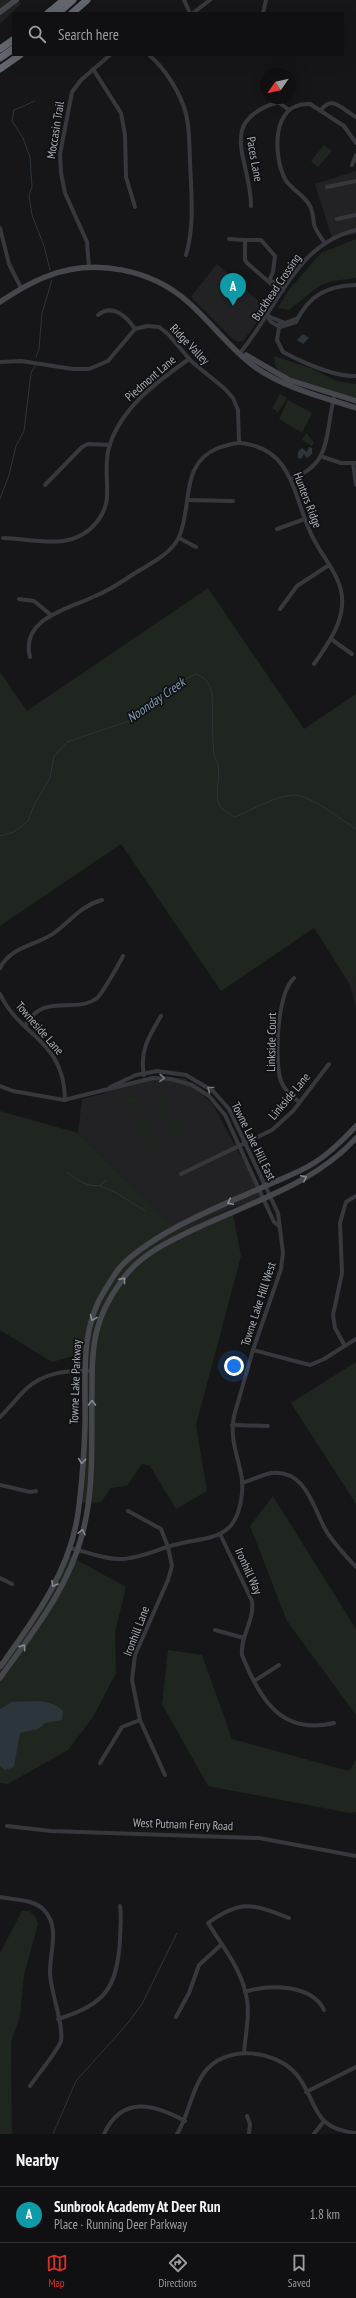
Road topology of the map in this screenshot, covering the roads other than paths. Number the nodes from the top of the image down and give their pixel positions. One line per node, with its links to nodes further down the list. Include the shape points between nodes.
1 (16, 0): 8 (main road)
2 (64, 0): 9 (highway)
3 (73, 0): 10 (highway)
4 (87, 0): 11 (highway)
5 (184, 0): 12 (street)
6 (210, 0): 13 (street)
7 (266, 0): 14 (street)
8 (0, 12)
9 (49, 12)
10 (59, 12)
11 (73, 12)
12 (190, 12)
13 (194, 12)
14 (263, 12)
15 (12, 41): 17 (highway)
16 (12, 49): 21 (highway)
17 (0, 50)
18 (19, 56): 22 (highway)
19 (109, 56): 23 (street, Moccasin Trail)
20 (150, 56): 41 (street, via 180,98 188,120 192,218)
21 (0, 58)
22 (0, 69)
23 (93, 69): 33 (street, via 121,113 125,135 126,177); 42 (street, Moccasin Trail, via 72,92 60,160 65,193 86,238)
24 (289, 110): 25 (street, via 304,104); 32 (street, Paces Lane, via 278,102 256,111 243,124 240,141); 40 (street, via 280,122 277,138 284,177 308,202 313,212 314,224)
25 (321, 110): 26 (street, via 325,104 336,103); 27 (street, via 344,126)
26 (356, 117)
27 (356, 143)
28 (356, 155): 29 (street)
29 (352, 165)
30 (356, 181): 31 (street)
31 (327, 187)
32 (252, 206)
33 (135, 207)
34 (356, 215): 35 (street)
35 (337, 219)
36 (0, 228): 45 (street, via 9,264)
37 (356, 230): 40 (street, Buckhead Crossing)
38 (229, 239): 39 (street)
39 (245, 240): 43 (street, via 245,260); 43 (street, via 261,240 275,256)
40 (324, 242): 46 (street, Buckhead Crossing, via 307,258)
41 (186, 255)
42 (89, 268): 45 (main road, via 53,274); 52 (main road, via 124,270 164,285 188,302)
43 (269, 281): 46 (street, via 277,289)
44 (356, 285): 50 (street, via 342,286 318,295 309,301 296,322)
45 (22, 288): 47 (main road)
46 (283, 290): 49 (street, Buckhead Crossing)
47 (0, 302)
48 (98, 315): 51 (street, via 103,311 114,310 129,319)
49 (267, 316): 50 (street, via 271,322); 52 (street, Buckhead Crossing)
50 (280, 325): 55 (street, via 277,340 283,352 334,373)
51 (135, 329): 53 (street, Ridge Valley, via 159,327); 54 (street, via 108,362 89,369 21,361)
52 (240, 353): 56 (main road, via 289,380); 57 (main road, via 274,379)
53 (189, 359): 60 (street, Ridge Valley, via 232,398 238,410); 61 (street, Piedmont Lane, via 134,405 120,422)
54 (0, 362)
55 (356, 376)
56 (335, 394): 57 (street); 58 (main road)
57 (333, 400): 59 (main road); 62 (street)
58 (356, 400)
59 (356, 408)
60 (239, 442): 64 (street, Hunters Ridge, via 268,451); 67 (street, via 215,450 202,459 190,479)
61 (110, 445): 65 (street, via 88,444 82,447); 71 (street, Piedmont Lane, via 106,461 106,504 98,521 90,530 75,539 58,543)
62 (322, 457): 63 (street, via 337,463); 64 (street, via 312,469)
63 (354, 463): 66 (street)
64 (291, 479): 69 (street, Hunters Ridge)
65 (45, 485)
66 (356, 485)
67 (187, 500): 68 (street); 72 (street, via 186,516)
68 (233, 501)
69 (305, 519): 70 (street); 74 (street, Hunters Ridge, via 312,537)
70 (277, 530)
71 (3, 538)
72 (179, 538): 73 (street); 77 (street, via 163,556 134,574 94,597)
73 (196, 547)
74 (329, 564): 76 (street, via 297,586); 78 (street, Hunters Ridge, via 338,579 342,595 341,616)
75 (19, 600): 77 (street, via 34,601)
76 (280, 609)
77 (51, 615): 80 (street, via 39,624 31,637 28,651)
78 (331, 639): 79 (street); 81 (street, Hunters Ridge)
79 (352, 654)
80 (30, 657)
81 (314, 664)
82 (102, 900): 84 (street, via 80,910 49,937 12,954)
83 (123, 956): 88 (street, via 98,998 81,1004 51,1005 36,1014)
84 (0, 968)
85 (294, 978): 95 (street, Linkside Court, via 284,992 281,1008 279,1058 282,1082 287,1092)
86 (0, 994): 88 (street, Towneside Lane)
87 (160, 1016): 90 (street, via 143,1051)
88 (25, 1026): 94 (street, Towneside Lane, via 50,1051 59,1065 64,1082)
89 (329, 1064): 95 (street, Linkside Lane)
90 (143, 1073): 91 (street); 93 (street, Towne Lake Hill East); 98 (street, Towne Lake Hill East, one-way to 90, via 229,1109 214,1091 186,1075 172,1072)
91 (145, 1079): 93 (street, Towne Lake Hill East); 99 (street, Towne Lake Hill East, one-way to 99, via 171,1079 200,1090 215,1102 225,1115)
92 (0, 1086): 94 (street, Towne Lake Hill East, via 13,1091)
93 (110, 1087): 94 (street, Towne Lake Hill East)
94 (65, 1100)
95 (299, 1102): 98 (street, Linkside Lane, via 272,1130)
96 (356, 1126): 101 (main road, Towne Lake Parkway, via 337,1146 314,1163)
97 (356, 1138): 103 (main road, Towne Lake Parkway, one-way to 97, via 319,1170)
98 (246, 1144): 99 (street, Linkside Lane); 101 (street, Towne Lake Hill East)
99 (240, 1147): 100 (street, Linkside Lane); 102 (street, Towne Lake Hill East)
100 (181, 1174)
101 (265, 1186): 102 (main road, Towne Lake Parkway); 103 (street, Towne Lake Hill East)
102 (258, 1189): 105 (street, Towne Lake Hill West); 110 (main road, Towne Lake Parkway, one-way to 110, via 165,1233 142,1248 122,1266 103,1292 89,1327)
103 (269, 1195): 105 (main road, Towne Lake Parkway); 106 (street, Towne Lake Hill West, via 280,1220)
104 (356, 1196): 108 (street, via 346,1202 340,1223 342,1273 333,1315 335,1328)
105 (263, 1198): 106 (street, Towne Lake Hill West, via 274,1222); 111 (main road, Towne Lake Parkway, one-way to 105, via 94,1348 104,1310 121,1281 143,1258 172,1239)
106 (279, 1226): 109 (street, Towne Lake Hill West, via 283,1253 281,1270)
107 (356, 1339): 108 (street)
108 (345, 1346): 109 (street, via 310,1365)
109 (253, 1350): 113 (street, Towne Lake Hill West)
110 (85, 1370): 111 (street); 112 (street, via 47,1375 36,1381); 121 (main road, Towne Lake Parkway, one-way to 121, via 85,1428 78,1514)
111 (92, 1370): 122 (main road, Towne Lake Parkway, one-way to 111, via 83,1534 89,1492)
112 (0, 1417)
113 (232, 1425): 114 (street); 116 (street, Towne Lake Hill West, via 233,1445)
114 (268, 1426)
115 (0, 1484): 117 (street, via 30,1492)
116 (242, 1484): 119 (street, Towne Lake Hill West, via 238,1515 229,1528); 123 (street, via 272,1473 293,1478 309,1494 325,1529)
117 (36, 1490)
118 (128, 1511): 120 (street, Ironhill Lane, via 161,1529)
119 (220, 1534): 120 (street, Towne Lake Hill West, via 207,1540); 127 (street, Ironhill Way, via 252,1601 251,1621)
120 (168, 1547): 122 (street, Towne Lake Hill West, via 123,1559); 132 (street, Ironhill Lane, via 172,1566 168,1580 135,1655 132,1680)
121 (70, 1548): 122 (street, Towne Lake Hill West); 129 (main road, Towne Lake Parkway, one-way to 129, via 60,1574 43,1604)
122 (77, 1550): 130 (main road, Towne Lake Parkway, one-way to 122, via 56,1598)
123 (356, 1568)
124 (0, 1578): 125 (street)
125 (12, 1584)
126 (215, 1630): 127 (street)
127 (244, 1638): 131 (street, Ironhill Way, via 242,1655)
128 (279, 1665): 131 (street)
129 (0, 1667)
130 (1, 1674)
131 (254, 1681): 133 (street, Ironhill Way, via 265,1701 279,1716 306,1726)
132 (140, 1720): 134 (street, via 122,1727); 135 (street, Ironhill Lane)
133 (334, 1723)
134 (100, 1763)
135 (165, 1775)
136 (7, 1826): 137 (street, West Putnam Ferry Road, via 51,1831 259,1838)
137 (356, 1856)
138 (0, 1897): 145 (street, via 37,1905 51,1921 54,1937 50,1975)
139 (120, 1906): 145 (street, via 116,1973 110,1986 90,2007 80,2013)
140 (289, 1918): 141 (street, via 253,1906 232,1907 208,1923)
141 (222, 1944): 142 (street); 144 (street, via 200,1965)
142 (246, 1992): 143 (street, via 269,1987 295,1990 316,1999); 146 (street)
143 (324, 2010)
144 (176, 2017)
145 (58, 2019): 148 (street, via 61,2041)
146 (244, 2053): 149 (street, via 281,2062 297,2075); 151 (street, via 224,2057 204,2072)
147 (356, 2067): 149 (street)
148 (30, 2086)
149 (306, 2092): 152 (street)
150 (247, 2116): 156 (street, via 250,2124)
151 (185, 2121): 154 (street, via 157,2108 137,2107 119,2112 113,2117); 155 (street)
152 (324, 2121): 153 (street, via 340,2130); 157 (street)
153 (356, 2133)
154 (104, 2134)
155 (177, 2134)
156 (249, 2134)
157 (314, 2134)

